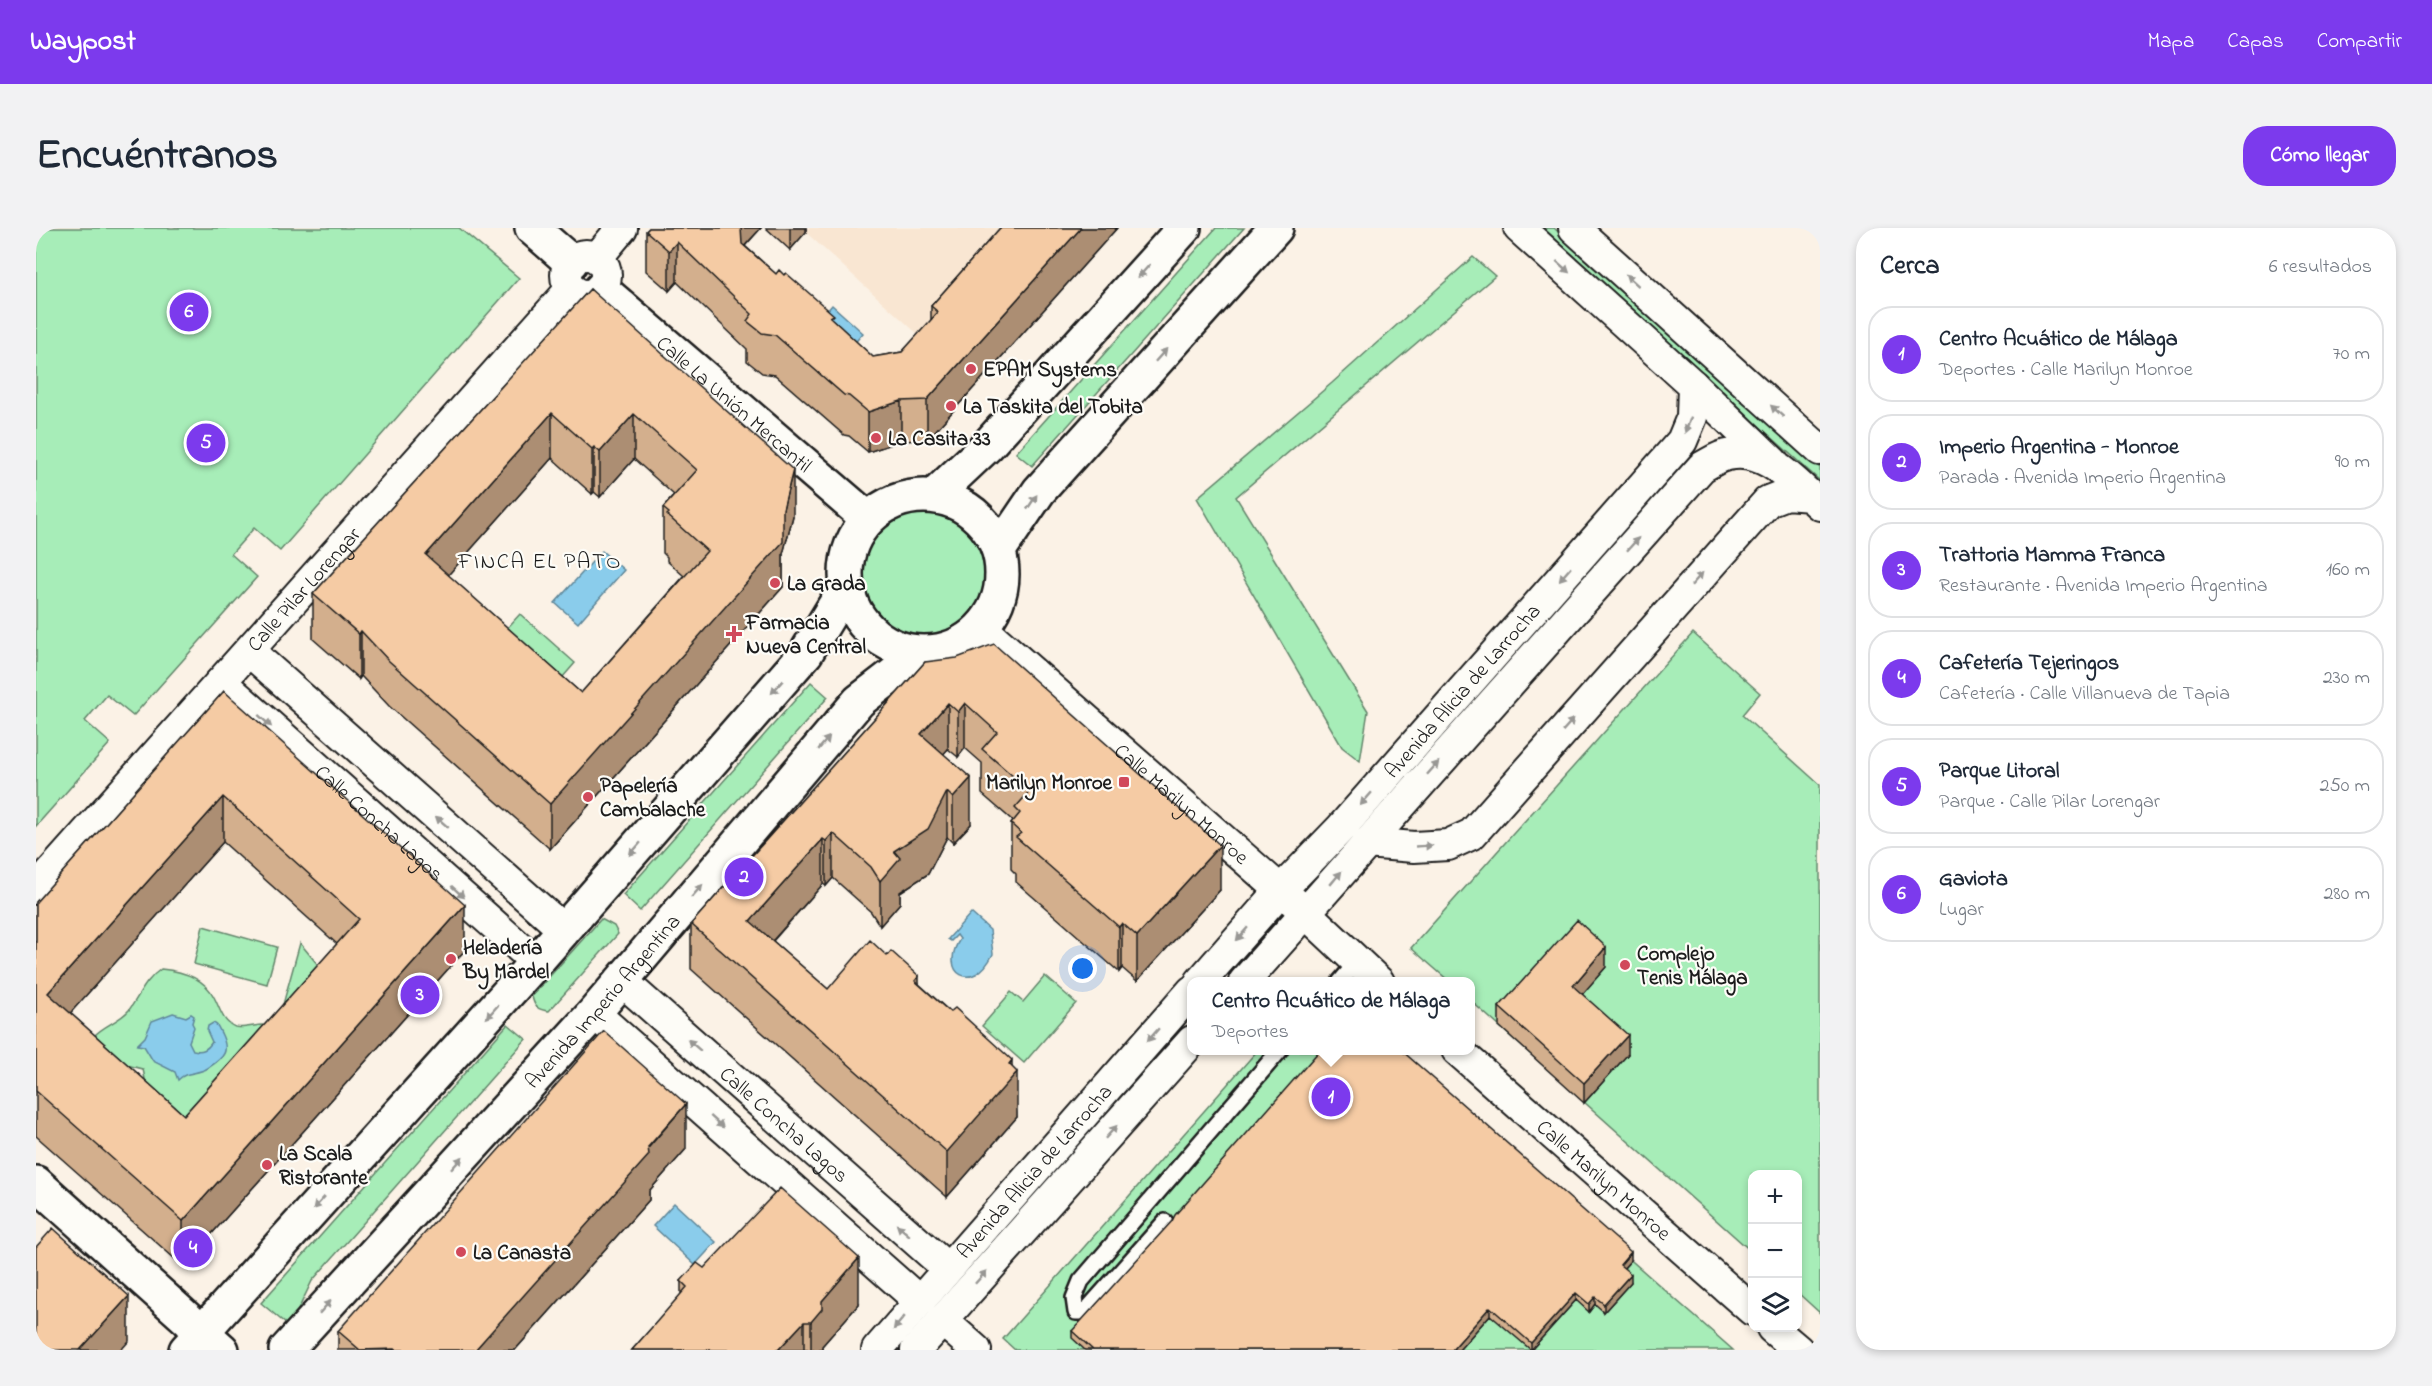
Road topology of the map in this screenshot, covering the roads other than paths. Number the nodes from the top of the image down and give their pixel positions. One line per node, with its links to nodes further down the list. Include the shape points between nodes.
1 (532, 228): 7 (street, Calle La Unión Mercantil)
2 (622, 228): 7 (street, Calle Pilar Lorengar)
3 (1184, 228): 11 (street, one-way to 11, via 987,446)
4 (1275, 228): 14 (street, one-way to 4, via 1039,492)
5 (1519, 228): 8 (street, Avenida Alicia de Larrocha, one-way to 8)
6 (1574, 228): 9 (street, one-way to 6)
7 (585, 275): 13 (street, Calle La Unión Mercantil); 17 (street, Calle Pilar Lorengar)
8 (1693, 385): 10 (street, Avenida Alicia de Larrocha); 22 (street, Avenida Alicia de Larrocha, one-way to 22, via 1692,417 1682,441 1341,828)
9 (1820, 450)
10 (1785, 473): 12 (street, Avenida Alicia de Larrocha); 20 (street, Avenida Alicia de Larrocha, one-way to 10, via 1702,467 1727,454 1755,455)
11 (935, 495): 13 (street, via 910,496 887,504); 14 (street, via 963,505 986,524)
12 (1815, 501): 20 (street, Avenida Alicia de Larrocha, one-way to 12, via 1448,845 1472,834 1768,501 1786,494)
13 (867, 518): 15 (street, via 848,550)
14 (999, 550): 16 (street, via 1003,577 997,604)
15 (846, 587): 18 (street, via 859,620 885,644); 24 (street, one-way to 24, via 806,653)
16 (982, 628): 18 (street, via 943,651); 22 (street, Calle Marilyn Monroe)
17 (249, 651): 19 (street, Calle Pilar Lorengar); 24 (street, Calle Concha Lagos, one-way to 17)
18 (920, 654): 29 (street, Avenida Imperio Argentina, one-way to 18, via 859,701)
19 (221, 682): 21 (street, Calle Pilar Lorengar); 25 (street, Calle Concha Lagos, one-way to 25)
20 (1366, 843): 23 (street, Avenida Alicia de Larrocha, one-way to 20)
21 (36, 889)
22 (1280, 891): 23 (street, Calle Marilyn Monroe); 27 (street, Avenida Alicia de Larrocha, one-way to 27)
23 (1306, 914): 26 (street, Calle Marilyn Monroe); 28 (street, Avenida Alicia de Larrocha)
24 (564, 930): 25 (street)
25 (536, 962): 42 (street, one-way to 42)
26 (1359, 975)
27 (1204, 977)
28 (1248, 977)
29 (621, 980): 31 (street, Avenida Imperio Argentina); 37 (street, Calle Concha Lagos, one-way to 29)
30 (1187, 996): 37 (street, Avenida Alicia de Larrocha, one-way to 37)
31 (594, 1013): 38 (street, Calle Concha Lagos, one-way to 38); 43 (street, Avenida Imperio Argentina, one-way to 31)
32 (1187, 1045): 40 (street, Avenida Alicia de Larrocha, one-way to 32)
33 (1276, 1055): 36 (lane, via 1081,1281 1074,1298 1076,1312 1085,1312)
34 (1463, 1055): 39 (street, Calle Marilyn Monroe)
35 (36, 1183): 42 (street)
36 (1165, 1222)
37 (947, 1268): 38 (street, Avenida Alicia de Larrocha)
38 (918, 1300): 44 (street, Avenida Alicia de Larrocha, one-way to 44)
39 (1748, 1306)
40 (942, 1320): 45 (street, Avenida Alicia de Larrocha); 46 (street)
41 (1777, 1332): 47 (street)
42 (204, 1344)
43 (286, 1350)
44 (876, 1350)
45 (916, 1350)
46 (976, 1350)
47 (1798, 1350)

